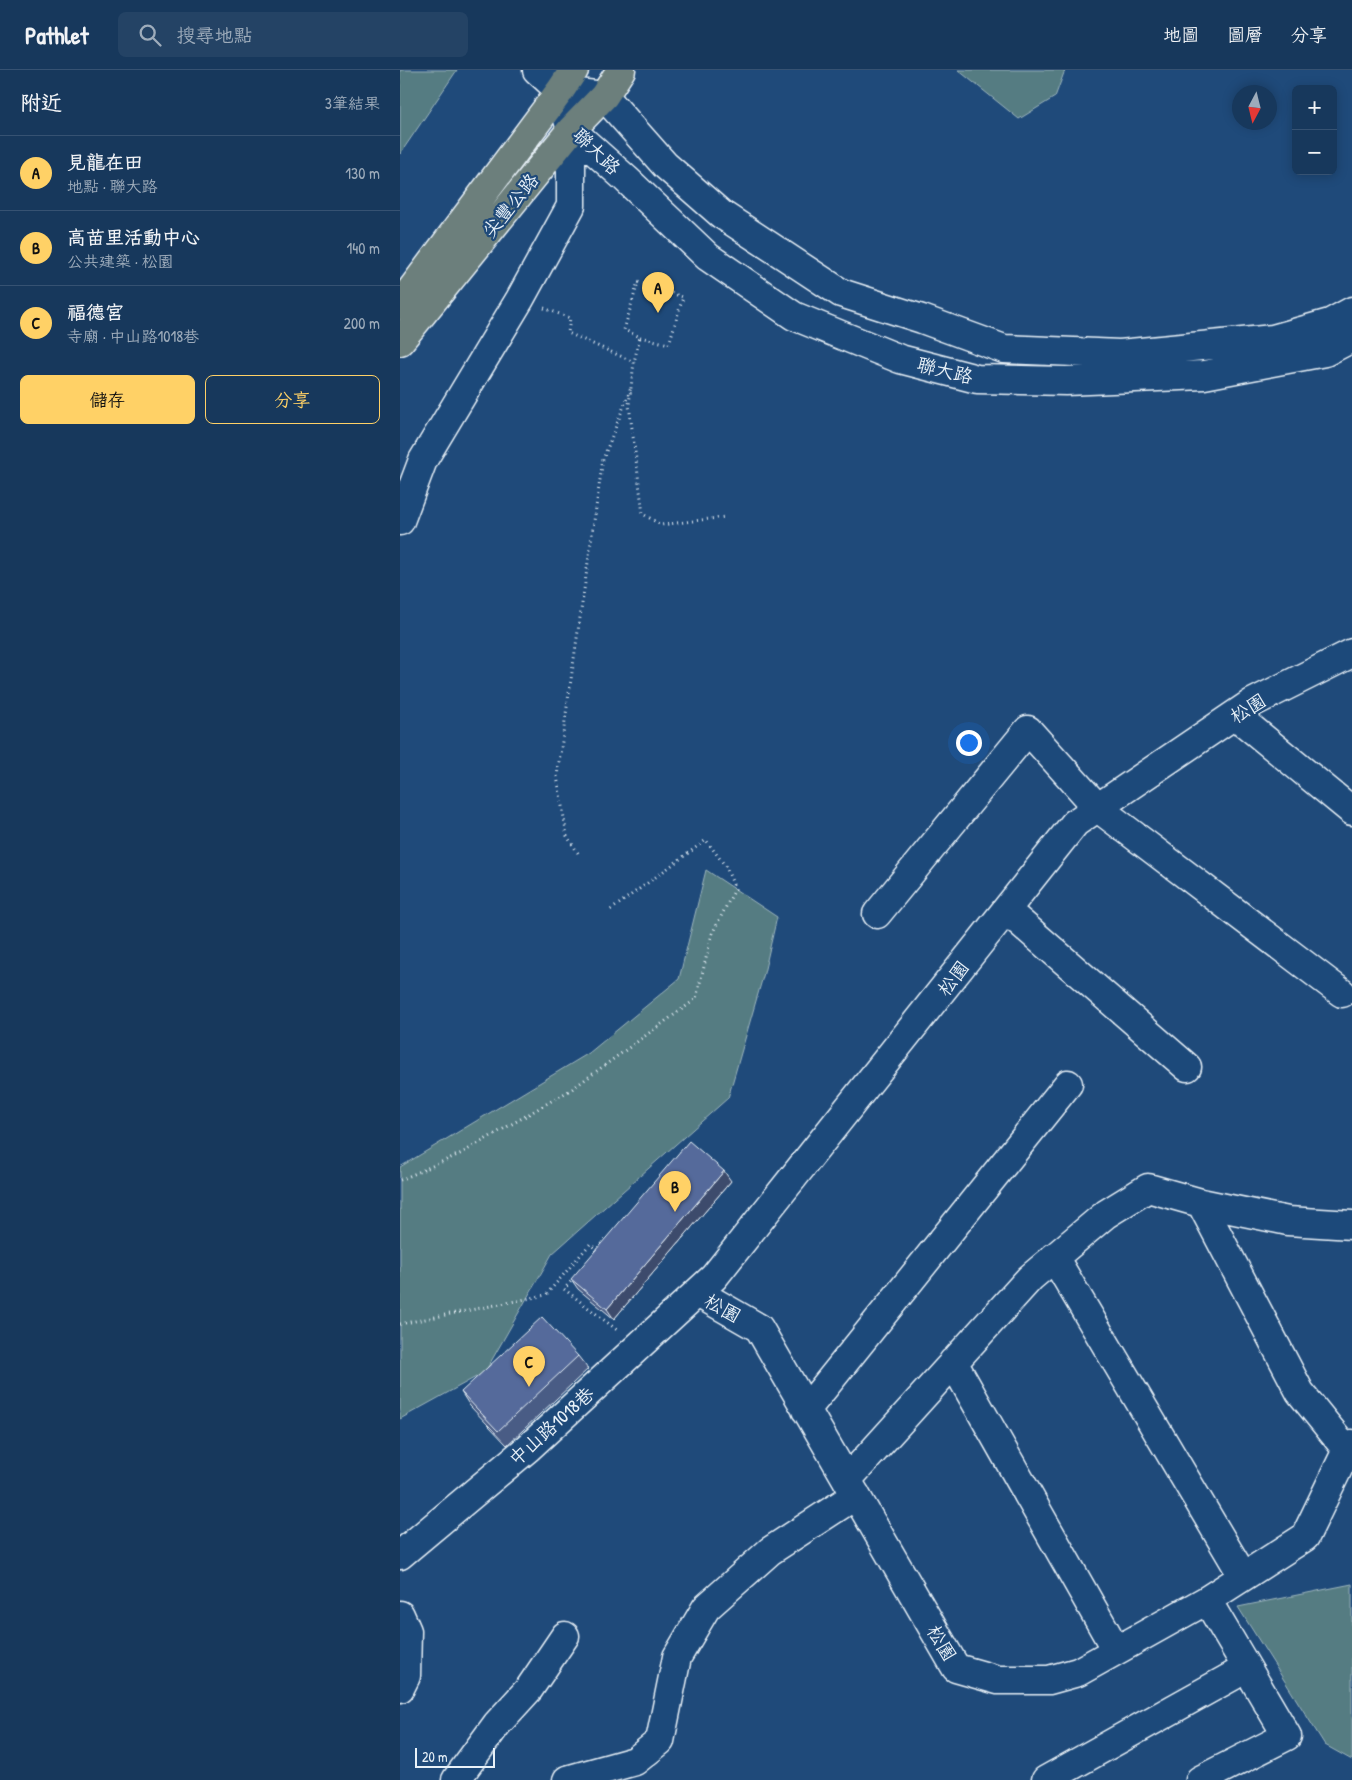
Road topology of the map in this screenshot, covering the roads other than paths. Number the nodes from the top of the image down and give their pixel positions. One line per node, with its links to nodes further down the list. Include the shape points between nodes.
1 (537, 70): 3 (street)
2 (621, 70): 4 (main road, 尖豐公路)
3 (567, 80): 4 (street); 5 (street, 聯大路); 6 (main road, 尖豐公路)
4 (604, 96): 5 (main road, 尖豐公路); 7 (street, 聯大路, via 665,165 721,214 841,293 1004,348 1120,354 1274,339 1330,324)
5 (571, 130): 8 (street, 聯大路, via 708,257 794,316 900,359 977,379 1066,381 1204,375 1325,352); 9 (main road, 尖豐公路); 10 (street, via 571,206 520,299 423,460)
6 (400, 305)
7 (1352, 311)
8 (1352, 338)
9 (400, 341)
10 (400, 521)
11 (1352, 653): 12 (street, 松園, via 1252,703)
12 (1235, 715): 13 (street, 松園); 14 (street)
13 (1098, 808): 15 (street, 松園, via 1075,824); 16 (street, via 1028,730); 17 (street)
14 (1352, 811)
15 (1006, 910): 18 (street); 23 (street, 松園, via 714,1278)
16 (877, 914)
17 (1342, 993)
18 (1187, 1067)
19 (1068, 1084): 25 (street)
20 (1201, 1203): 21 (street, via 1288,1221); 22 (street, via 1148,1188 1106,1214); 26 (street, via 1300,1392)
21 (1352, 1225)
22 (1054, 1257): 24 (street, via 1030,1278); 29 (street)
23 (698, 1293): 25 (street, 松園, via 759,1328); 28 (street, 中山路1018巷, via 528,1448)
24 (953, 1362): 27 (street); 33 (street)
25 (806, 1410): 27 (street, 松園)
26 (1350, 1447): 29 (street, 松園, via 1305,1537)
27 (851, 1488): 33 (street, 松園, via 956,1668 998,1680 1049,1680 1078,1672); 37 (street, via 770,1551 706,1608 677,1657 660,1741 634,1761)
28 (400, 1555)
29 (1243, 1576): 30 (street, 松園)
30 (1207, 1600): 33 (street, 松園); 34 (street)
31 (400, 1615): 35 (street, via 407,1631 406,1676)
32 (565, 1636): 36 (street, via 529,1689 497,1724)
33 (1116, 1650)
34 (1247, 1668): 38 (street); 39 (street, via 1287,1736)
35 (400, 1688)
36 (456, 1780)
37 (567, 1780)
38 (1046, 1780)
39 (1200, 1780)

